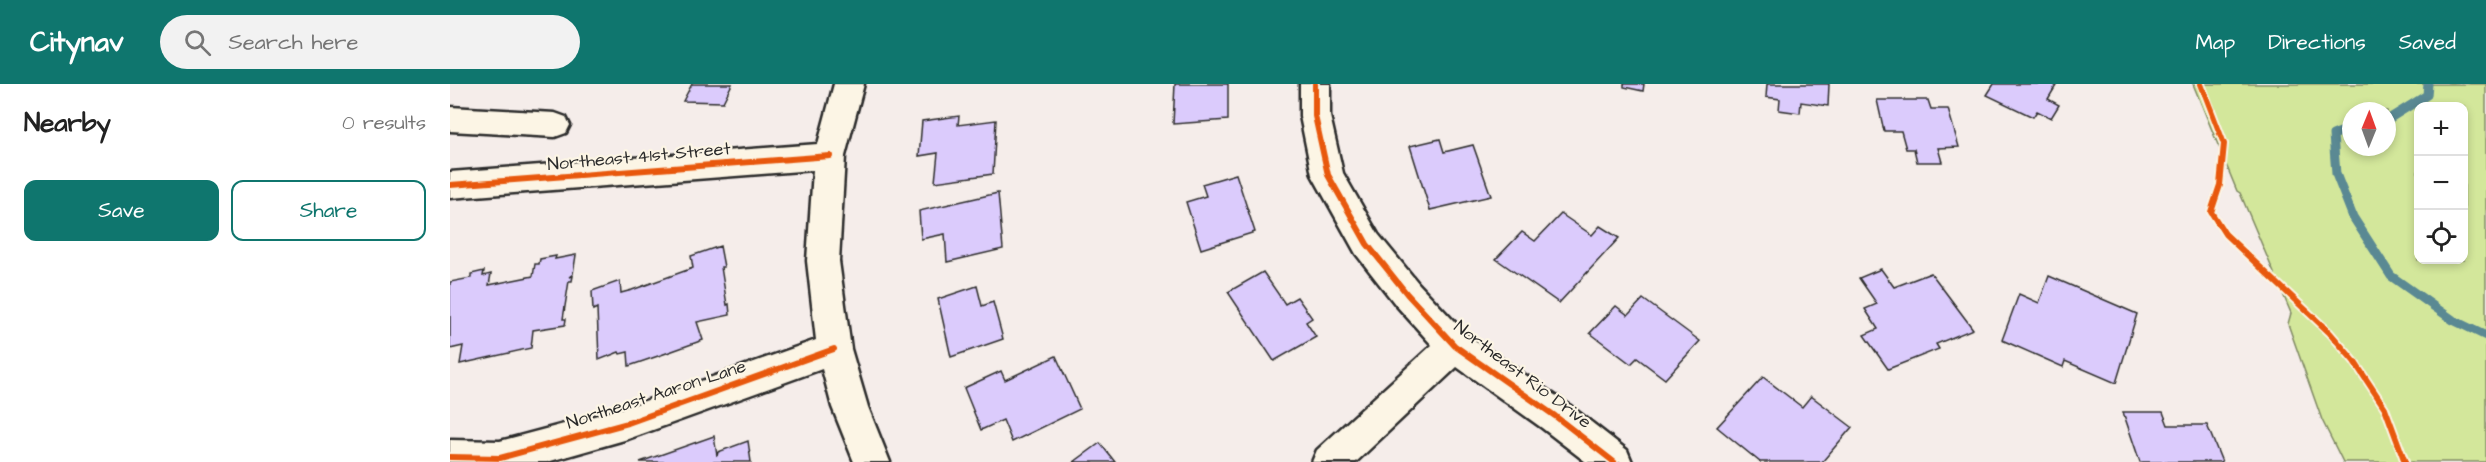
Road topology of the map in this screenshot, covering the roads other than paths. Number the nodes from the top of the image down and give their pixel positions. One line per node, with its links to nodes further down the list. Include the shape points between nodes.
1 (849, 84): 5 (street)
2 (1315, 84): 7 (street, Northeast Rio Drive, via 1315,116 1328,175 1367,244)
3 (450, 119): 4 (street)
4 (555, 125)
5 (830, 156): 6 (street, Northeast 41st Street); 8 (street, via 823,261)
6 (450, 185)
7 (1455, 346): 11 (street); 12 (street, Northeast Rio Drive)
8 (834, 349): 9 (street, Northeast Aaron Lane, via 628,423 500,458); 10 (street, via 850,407)
9 (450, 457)
10 (872, 462)
11 (1330, 462)
12 (1614, 462)

